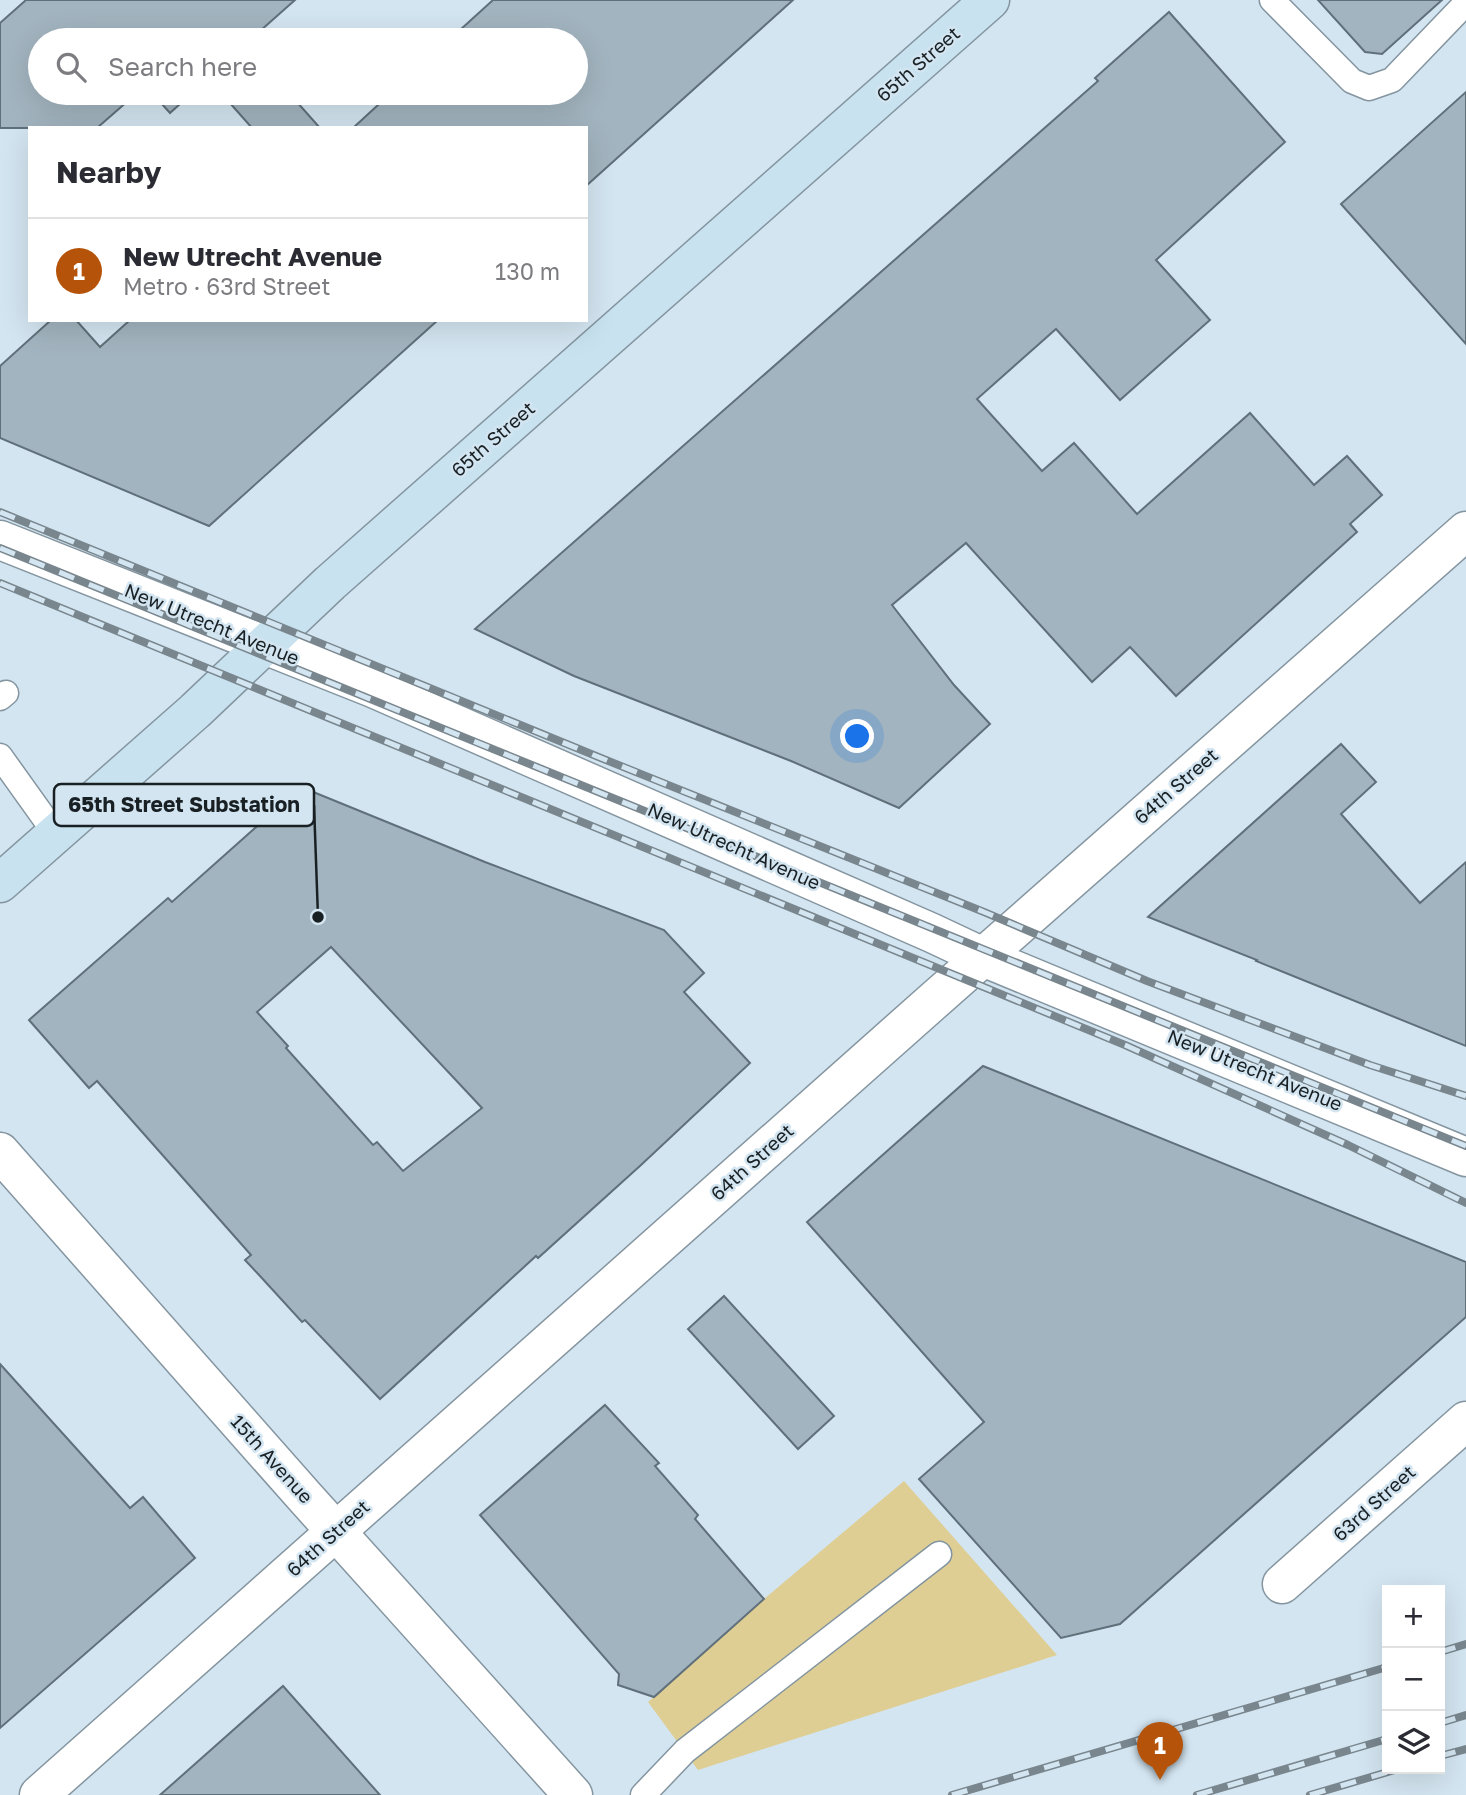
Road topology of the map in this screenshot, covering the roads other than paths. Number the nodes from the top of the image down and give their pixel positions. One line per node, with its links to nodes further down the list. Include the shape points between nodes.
1 (990, 0): 6 (main road, 65th Street)
2 (1272, 0): 3 (lane, via 1352,81 1369,88 1392,79)
3 (1466, 3)
4 (1466, 530): 10 (street, 64th Street)
5 (0, 540): 6 (street, New Utrecht Avenue)
6 (264, 645): 8 (main road, 65th Street); 10 (street, New Utrecht Avenue, via 373,688)
7 (0, 757): 8 (lane)
8 (55, 833): 9 (main road, 65th Street)
9 (0, 883)
10 (983, 957): 12 (street, New Utrecht Avenue); 14 (street, 64th Street)
11 (0, 1152): 14 (street, 15th Avenue)
12 (1466, 1157)
13 (1466, 1421): 16 (street, 63rd Street)
14 (336, 1531): 17 (street, 64th Street); 18 (street, 15th Avenue)
15 (939, 1554): 19 (lane, via 685,1751)
16 (1282, 1584)
17 (39, 1795)
18 (573, 1795)
19 (643, 1795)

